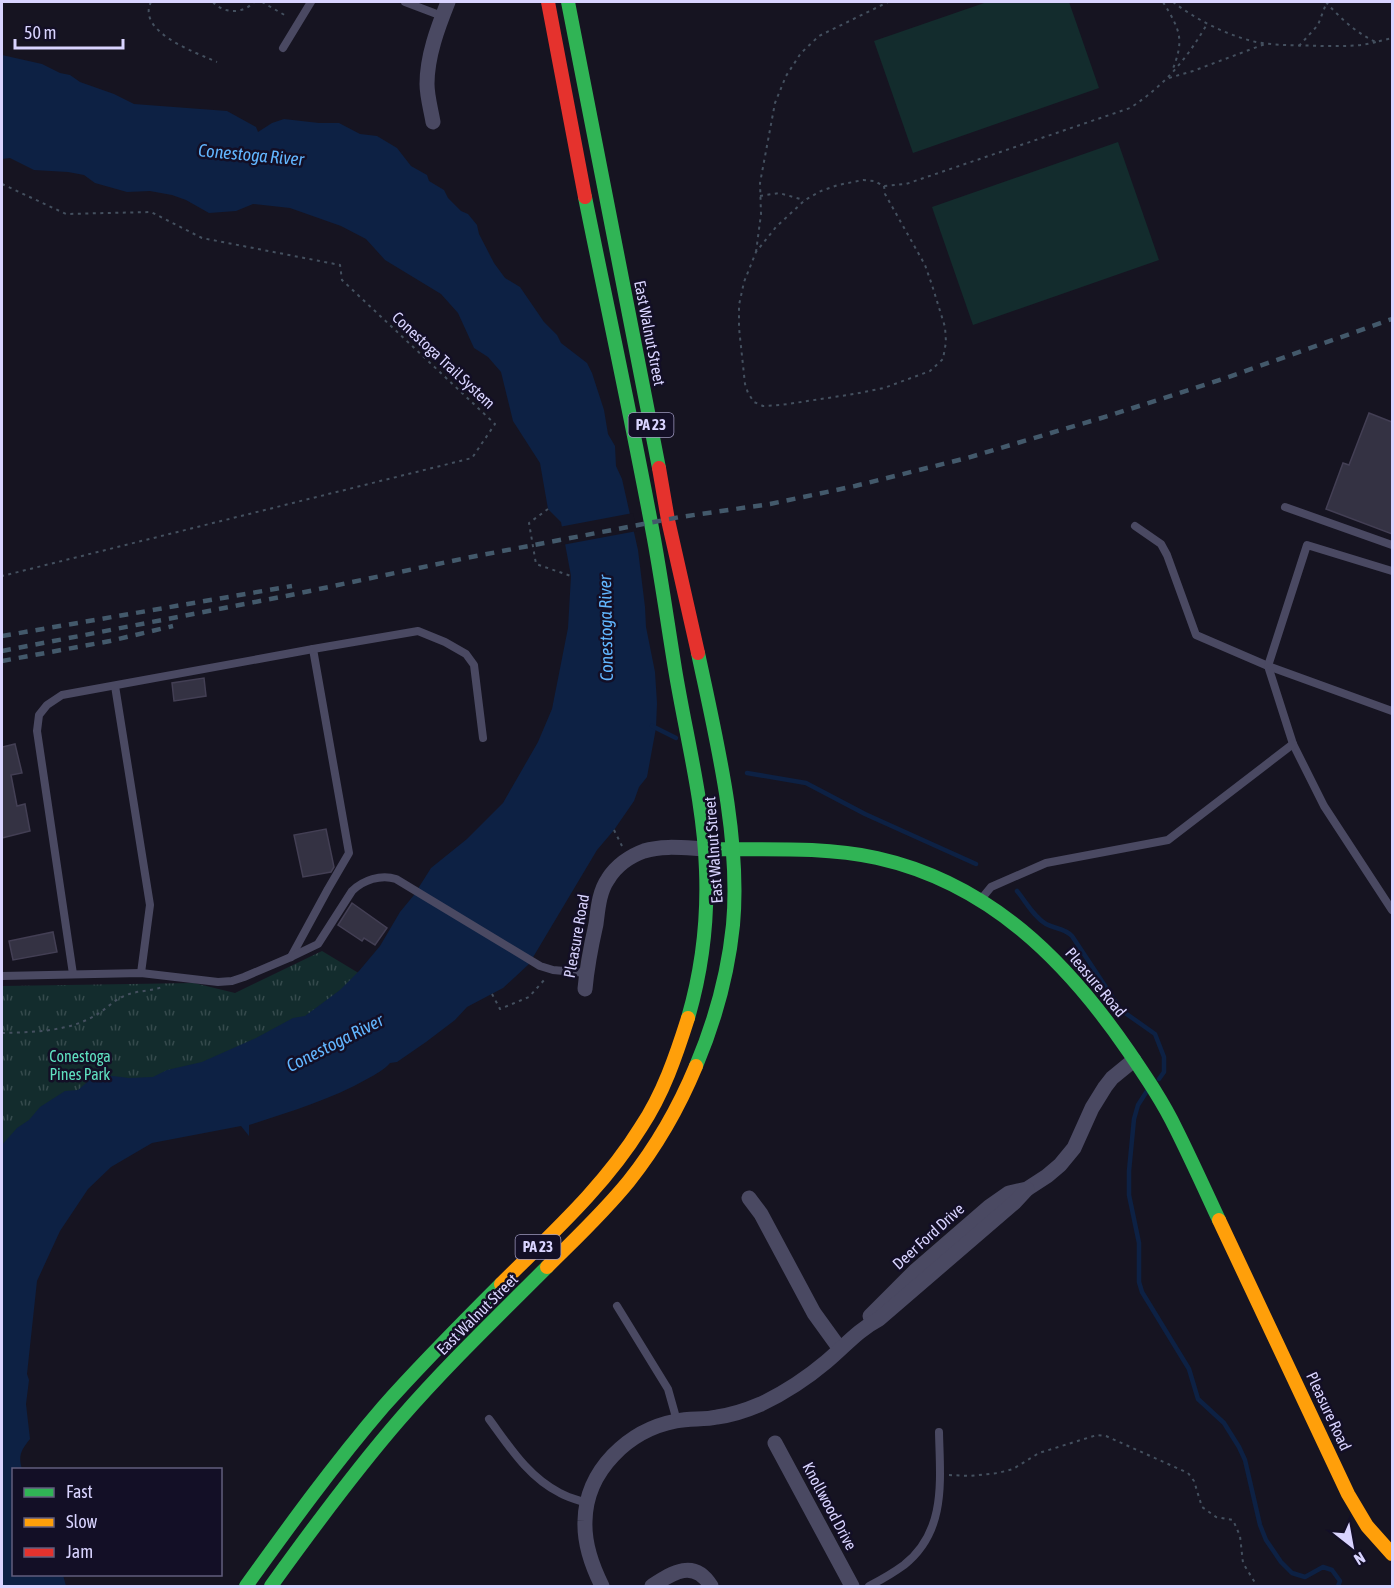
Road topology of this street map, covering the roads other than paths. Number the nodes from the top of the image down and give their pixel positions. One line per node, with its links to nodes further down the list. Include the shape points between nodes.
1 (311, 2): 6 (lane)
2 (405, 2): 5 (lane)
3 (548, 2): 18 (main road, East Walnut Street / PA 23, via 654,542)
4 (568, 2): 19 (main road, East Walnut Street / PA 23, via 669,526 701,665)
5 (445, 9): 7 (street, via 427,85)
6 (283, 48)
7 (433, 122)
8 (1285, 507): 10 (lane)
9 (1135, 526): 13 (lane, via 1161,544 1196,635)
10 (1392, 545)
11 (1392, 571): 13 (lane, via 1307,545)
12 (313, 649): 14 (lane); 16 (lane, via 418,631 445,642 466,654 474,665); 22 (lane, via 349,853)
13 (1268, 666): 15 (lane); 17 (lane)
14 (115, 686): 23 (lane, via 150,905); 24 (lane, via 62,696 46,705 39,715 37,731)
15 (1392, 711)
16 (483, 738)
17 (1293, 744): 20 (lane, via 1168,840 1046,863 991,887); 21 (lane, via 1324,806)
18 (705, 849): 19 (main road, Pleasure Road); 26 (street, Pleasure Road, via 655,849 628,858 614,871 603,888); 37 (main road, East Walnut Street / PA 23, via 706,919 694,990 673,1063 641,1127 589,1195 381,1409 329,1471)
19 (732, 849): 20 (main road, Pleasure Road, via 875,857 928,872); 38 (main road, East Walnut Street / PA 23, via 733,921 721,996 693,1075 657,1140 604,1209 396,1423 321,1515)
20 (981, 899): 27 (main road, Pleasure Road, via 1029,935 1066,971)
21 (1392, 910)
22 (291, 957): 23 (lane, via 232,981); 26 (lane, via 318,944 352,891 363,883 390,877 540,966)
23 (141, 973): 24 (lane)
24 (73, 974): 25 (lane)
25 (2, 976)
26 (586, 981)
27 (1134, 1060): 30 (street, Deer Ford Drive, via 1105,1087 1074,1148 1060,1165); 36 (main road, Pleasure Road, via 1176,1129 1353,1503)
28 (749, 1198): 30 (street, via 814,1313)
29 (616, 1306): 32 (lane, via 668,1389)
30 (840, 1349): 32 (street, Deer Ford Drive, via 807,1377 761,1403 717,1418)
31 (489, 1419): 35 (lane, via 533,1474 558,1492)
32 (677, 1421): 35 (street, Deer Ford Drive, via 652,1428 622,1447 606,1463)
33 (939, 1432): 43 (lane, via 941,1475 938,1510 931,1532 906,1564)
34 (775, 1443): 42 (street, Knollwood Drive)
35 (587, 1503): 39 (street, Deer Ford Drive, via 588,1551)
36 (1392, 1554)
37 (246, 1587)
38 (271, 1587)
39 (602, 1587)
40 (652, 1587): 41 (street, via 682,1570 701,1575)
41 (711, 1587)
42 (852, 1587)
43 (869, 1587)

